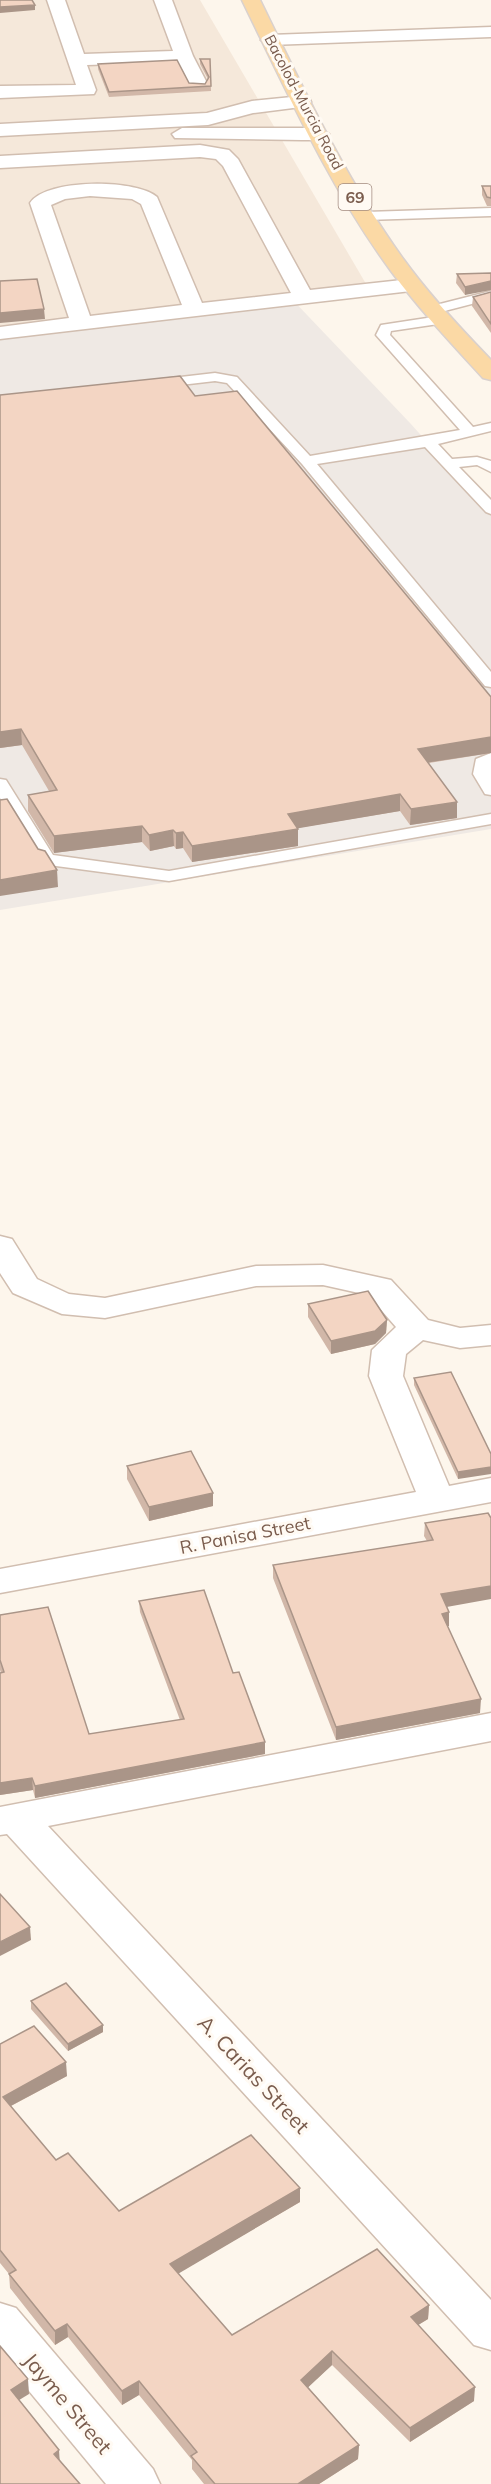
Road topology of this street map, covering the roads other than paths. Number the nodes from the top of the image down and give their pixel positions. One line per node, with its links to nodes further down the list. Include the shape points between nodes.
1 (56, 0): 7 (street)
2 (163, 0): 6 (street)
3 (251, 0): 5 (main road, Bacolod-Murcia Road / 69)
4 (491, 32): 5 (street)
5 (270, 40): 11 (main road, Bacolod-Murcia Road / 69)
6 (184, 56): 7 (street); 8 (street)
7 (76, 60): 9 (street)
8 (198, 82)
9 (87, 90): 10 (street); 12 (street)
10 (0, 92)
11 (302, 102): 13 (street, via 252,107); 15 (main road, Bacolod-Murcia Road / 69)
12 (104, 124): 13 (street); 14 (street)
13 (149, 129): 15 (street, via 278,136); 16 (street)
14 (0, 130)
15 (319, 134): 19 (main road, Bacolod-Murcia Road / 69)
16 (0, 142)
17 (0, 162): 22 (street, via 200,151 222,154 231,163)
18 (491, 212): 19 (lane)
19 (366, 216): 20 (main road, Bacolod-Murcia Road / 69)
20 (411, 285): 22 (street); 24 (main road, Bacolod-Murcia Road / 69)
21 (491, 294): 24 (lane)
22 (304, 298): 23 (street)
23 (194, 310): 25 (street); 25 (street, via 150,201 143,195 99,190 49,196 40,203)
24 (436, 315): 27 (main road, Bacolod-Murcia Road / 69); 30 (lane, via 386,328 383,335)
25 (82, 324): 26 (street)
26 (0, 333)
27 (491, 373)
28 (136, 387): 32 (lane, via 215,377 232,380)
29 (491, 427): 30 (lane)
30 (469, 431): 31 (lane)
31 (428, 442): 32 (lane); 33 (lane)
32 (307, 461): 36 (lane)
33 (448, 464): 34 (lane, via 476,460); 35 (lane)
34 (491, 468)
35 (491, 509)
36 (491, 682)
37 (491, 758): 39 (lane, via 482,763 482,774)
38 (0, 784): 40 (lane, via 47,860 169,876)
39 (491, 790)
40 (491, 819)
41 (0, 1246): 42 (street, via 25,1286 63,1304 105,1308 256,1276 323,1275 379,1287)
42 (416, 1328): 43 (street, via 460,1338); 45 (street, via 389,1350 386,1376)
43 (491, 1335)
44 (491, 1490): 45 (street, R. Panisa Street)
45 (437, 1500): 46 (street, R. Panisa Street)
46 (0, 1581)
47 (491, 1727): 48 (street)
48 (8, 1820): 50 (street, A. Carias Street)
49 (0, 2322): 51 (street, Jayme Street)
50 (491, 2331)
51 (136, 2484)

